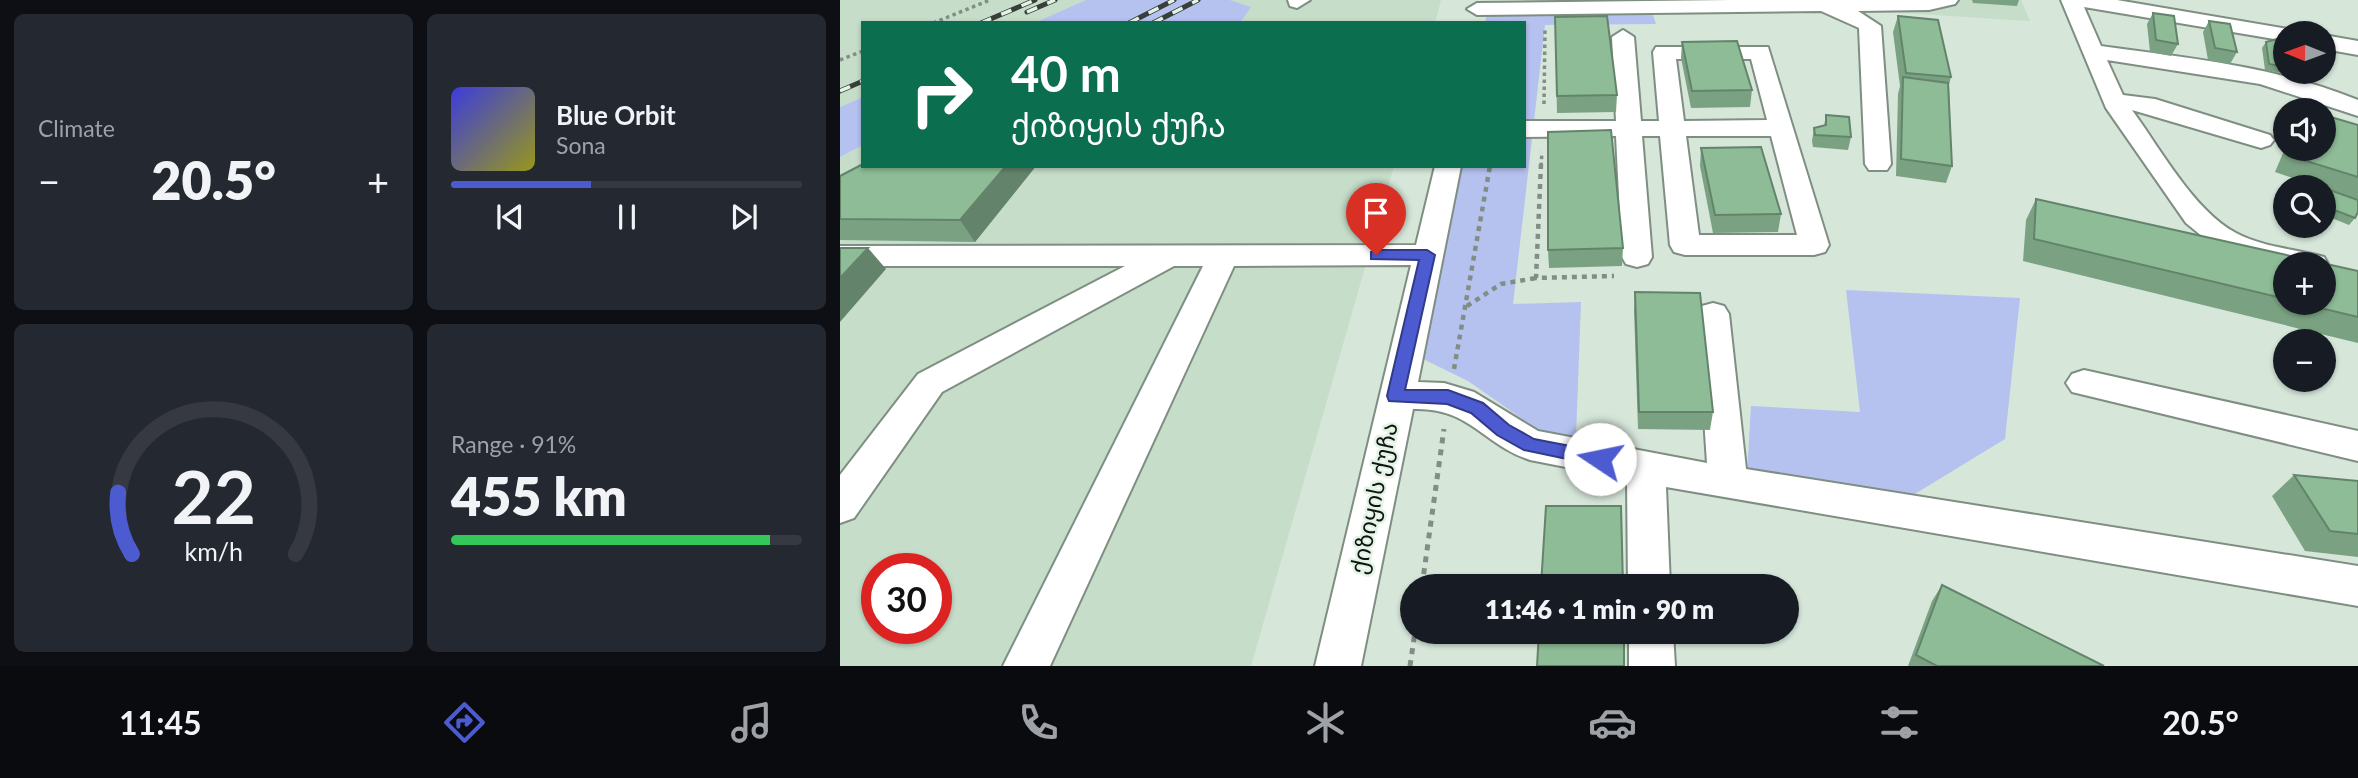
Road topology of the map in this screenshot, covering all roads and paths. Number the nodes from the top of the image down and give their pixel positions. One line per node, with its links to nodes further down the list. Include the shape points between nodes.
1 (990, 0): 8 (path)
2 (1948, 0): 6 (street)
3 (2071, 0): 14 (street)
4 (2081, 0): 10 (street)
5 (1684, 3): 6 (street); 7 (street)
6 (1813, 7): 24 (street, via 1857,17 1870,26)
7 (1476, 11)
8 (938, 21)
9 (1545, 28): 20 (path)
10 (2273, 33)
11 (1623, 37): 21 (street)
12 (2336, 44): 13 (street)
13 (2358, 48)
14 (2092, 51): 17 (street); 18 (street, via 2278,79 2318,90)
15 (861, 52): 16 (path)
16 (840, 60)
17 (2114, 100): 23 (street, via 2146,104); 28 (street, via 2196,218 2224,239)
18 (2358, 109)
19 (1781, 128): 22 (street); 22 (street, via 1760,52 1664,52); 22 (street, via 1814,245 1685,245)
20 (1534, 129): 21 (street); 33 (path)
21 (1628, 129): 22 (street); 32 (street)
22 (1672, 129)
23 (2261, 140)
24 (1878, 164)
25 (1448, 168): 27 (street, ქიზიყის ქუჩა)
26 (1490, 168): 34 (path)
27 (1427, 255): 31 (street); 37 (street, ქიზიყის ქუჩა)
28 (2273, 255)
29 (840, 256): 30 (street)
30 (1168, 256): 31 (street); 42 (street, via 930,383)
31 (1223, 256): 48 (street)
32 (1637, 257): 33 (path, via 1638,275)
33 (1536, 278): 34 (path, via 1501,284)
34 (1466, 306): 38 (path)
35 (1713, 314): 41 (street)
36 (2084, 383): 39 (street)
37 (1395, 396): 38 (street); 49 (street, ქიზიყის ქუჩა)
38 (1448, 397): 40 (street, via 1477,408 1530,445); 43 (path)
39 (2358, 446)
40 (1646, 467): 41 (street); 44 (street)
41 (1728, 483): 45 (street)
42 (840, 506)
43 (1424, 574)
44 (1650, 574)
45 (2358, 586)
46 (1413, 644): 50 (path)
47 (1651, 644): 51 (street)
48 (1026, 666)
49 (1338, 666)
50 (1410, 666)
51 (1652, 666)

